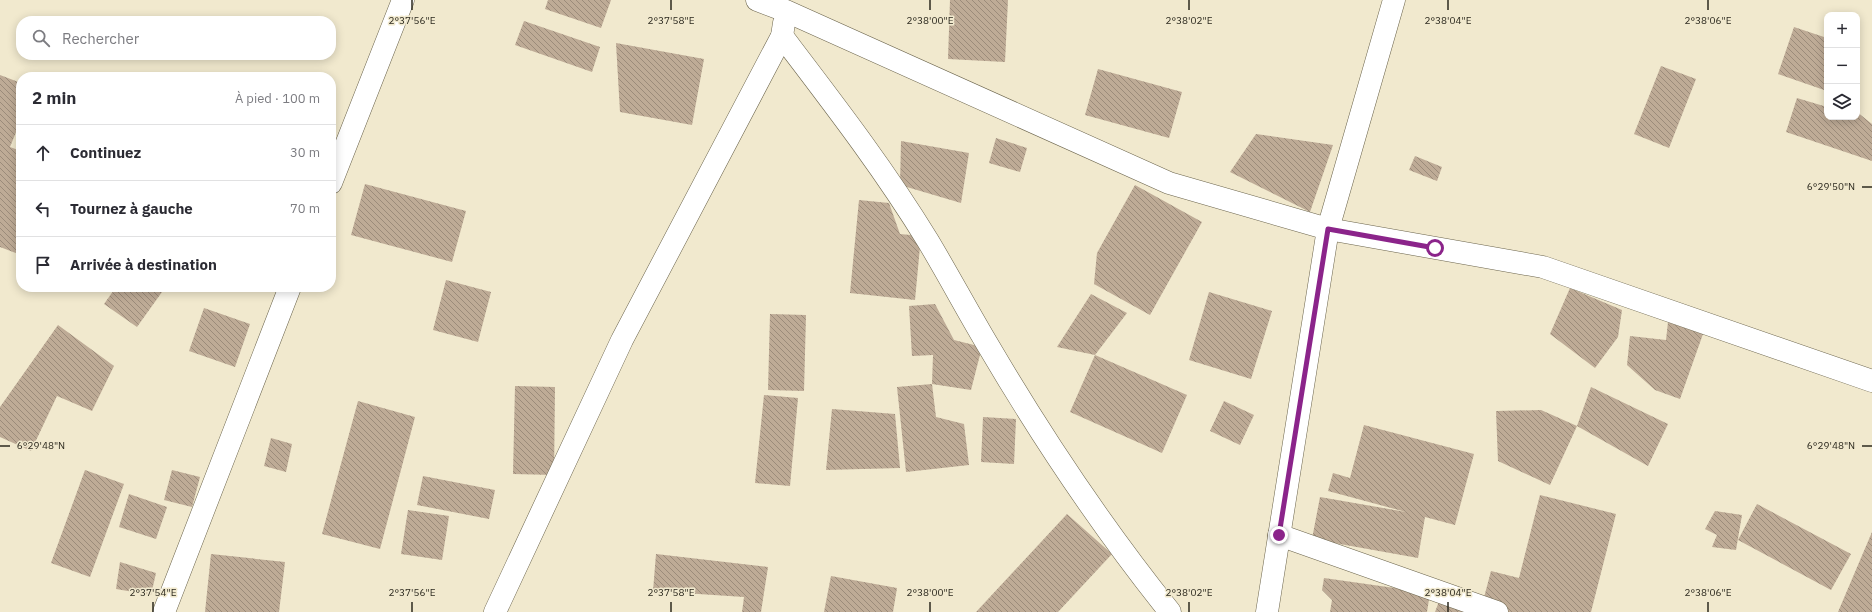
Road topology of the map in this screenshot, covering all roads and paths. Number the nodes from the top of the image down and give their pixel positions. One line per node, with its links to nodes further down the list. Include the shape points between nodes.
1 (403, 0): 6 (street)
2 (757, 0): 4 (street)
3 (1394, 0): 7 (street)
4 (784, 5): 5 (street); 7 (street, via 1169,183)
5 (782, 36): 12 (street, via 622,340); 13 (street, via 861,140 927,240 1056,454)
6 (336, 170)
7 (1328, 229): 9 (street, via 1543,267); 10 (street)
8 (288, 292): 11 (street)
9 (1872, 381)
10 (1279, 535): 14 (street); 15 (street)
11 (164, 612)
12 (495, 612)
13 (1170, 612)
14 (1267, 612)
15 (1498, 612)

